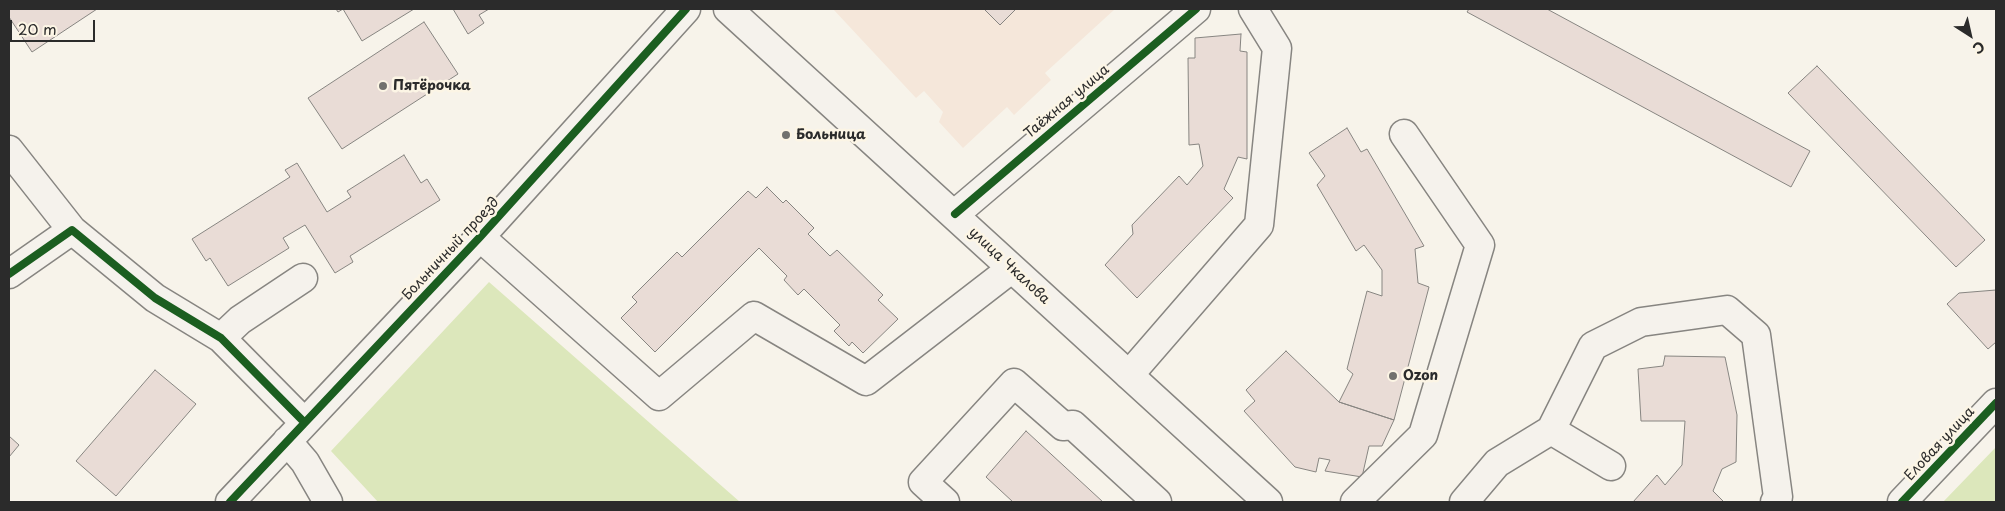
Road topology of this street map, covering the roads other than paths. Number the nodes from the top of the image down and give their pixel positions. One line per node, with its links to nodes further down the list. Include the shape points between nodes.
1 (686, 9): 9 (street, Больничный проезд)
2 (728, 9): 7 (street, улица Чкалова)
3 (1253, 9): 14 (street, via 1277,48 1259,225)
4 (1190, 12): 7 (street, Таёжная улица)
5 (1404, 134): 24 (street, via 1480,245 1423,435)
6 (9, 150): 8 (street)
7 (954, 214): 10 (street, улица Чкалова)
8 (72, 230): 11 (street); 13 (street, via 155,298)
9 (480, 238): 10 (street, via 659,396 754,316 866,381); 17 (street, Больничный проезд)
10 (1011, 269): 14 (street, улица Чкалова)
11 (9, 274)
12 (303, 278): 13 (street, via 240,320)
13 (221, 338): 17 (street)
14 (1129, 375): 23 (street, улица Чкалова)
15 (1996, 403): 27 (street, Еловая улица)
16 (1552, 430): 18 (street); 25 (street, via 1497,463); 26 (street, via 1593,346 1641,322 1726,310 1756,336 1778,497)
17 (295, 432): 19 (street, Больничный проезд); 20 (street, via 305,462)
18 (1612, 466)
19 (230, 502)
20 (328, 502)
21 (945, 502): 22 (street, via 923,482 1014,383 1063,426 1073,425)
22 (1157, 502)
23 (1268, 502)
24 (1355, 502)
25 (1464, 502)
26 (1775, 502)
27 (1902, 502)

